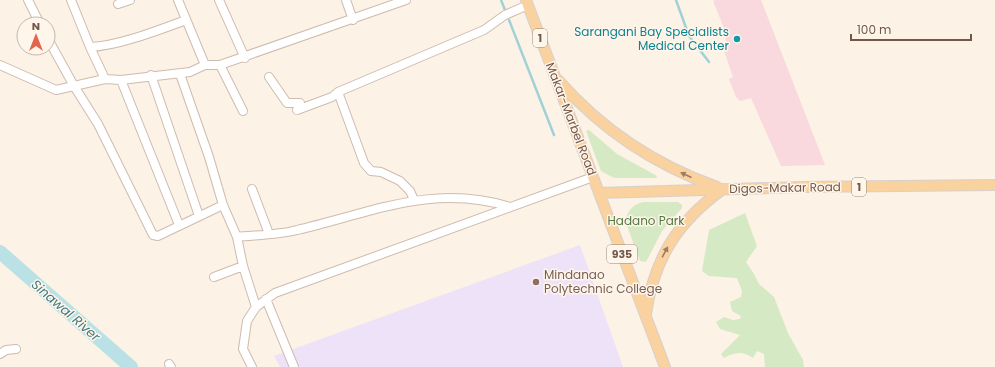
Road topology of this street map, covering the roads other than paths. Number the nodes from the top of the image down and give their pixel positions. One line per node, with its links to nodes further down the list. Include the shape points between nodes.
1 (28, 0): 10 (street)
2 (71, 0): 13 (street)
3 (130, 0): 9 (street)
4 (178, 0): 11 (street)
5 (219, 0): 15 (street)
6 (346, 0): 12 (street)
7 (406, 0): 12 (street)
8 (527, 3): 20 (main road, Makar-Marbel Road / 1); 26 (street, via 504,15 484,30)
9 (118, 4)
10 (36, 16)
11 (186, 20): 13 (street, via 154,32 104,46); 17 (street)
12 (353, 20): 15 (street)
13 (90, 47): 23 (street)
14 (56, 53): 25 (street)
15 (245, 58): 18 (street)
16 (0, 65): 25 (street, via 56,90)
17 (205, 65): 18 (street); 19 (street)
18 (220, 65): 27 (street)
19 (180, 74): 21 (street); 34 (street)
20 (554, 75): 28 (main road, Makar-Marbel Road / 1); 31 (main road, one-way to 20, via 675,170 630,144 590,113)
21 (151, 76): 24 (street); 36 (street)
22 (270, 77): 26 (street, via 287,103 300,103 297,110 332,97)
23 (105, 79): 24 (street); 25 (street)
24 (121, 80): 37 (street)
25 (74, 86): 37 (street, via 98,124 153,235 158,236)
26 (338, 92): 33 (street, via 364,163 371,171 381,172 400,181 410,191)
27 (243, 111)
28 (593, 177): 32 (main road, Makar-Marbel Road / 1); 35 (street)
29 (995, 185): 31 (main road, Digos-Makar Road / 1)
30 (252, 189): 38 (street)
31 (723, 189): 32 (main road, Digos-Makar Road / 1); 44 (main road, one-way to 31, via 653,278 669,243 693,213)
32 (599, 193): 44 (main road, 935)
33 (414, 200): 35 (street, via 475,199); 38 (street, via 367,210 298,230)
34 (223, 205): 36 (street); 39 (street)
35 (510, 207): 42 (street, via 283,289)
36 (199, 216): 37 (street)
37 (179, 225)
38 (269, 234): 39 (street)
39 (237, 237): 40 (street)
40 (243, 266): 41 (street); 43 (street)
41 (214, 276)
42 (266, 299): 43 (street); 48 (street)
43 (256, 307): 47 (street, via 247,321 243,349)
44 (646, 316): 49 (main road, 935)
45 (16, 349): 46 (street, via 9,349)
46 (0, 354)
47 (252, 367)
48 (294, 367)
49 (665, 367)

